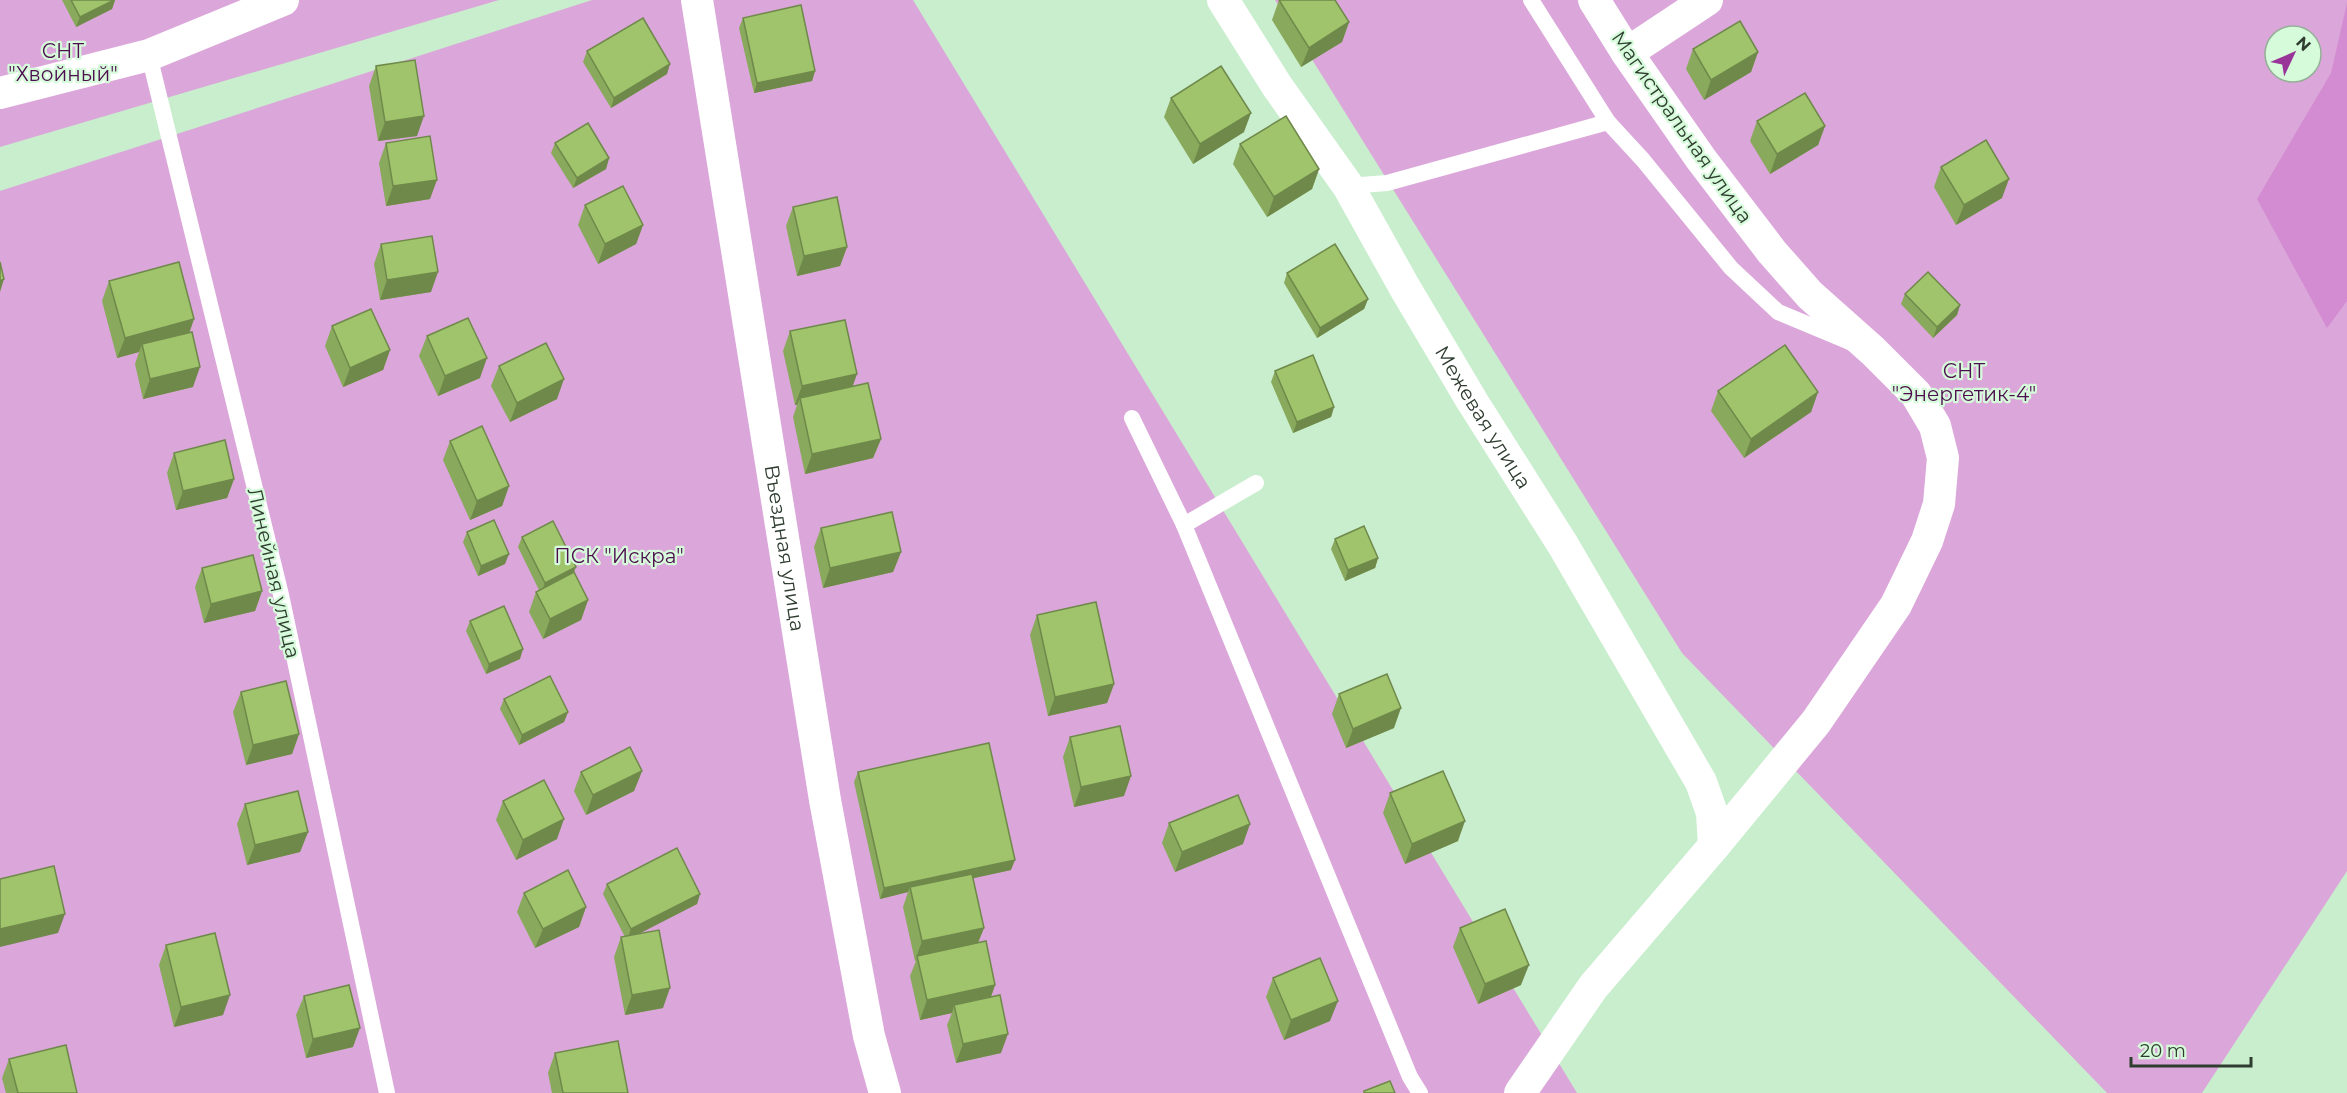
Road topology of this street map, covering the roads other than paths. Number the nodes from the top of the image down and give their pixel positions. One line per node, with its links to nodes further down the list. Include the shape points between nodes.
1 (283, 0): 8 (street)
2 (697, 0): 18 (street, Въездная улица, via 825,800 869,1036)
3 (1223, 0): 11 (street, Межевая улица, via 1277,86)
4 (1531, 0): 10 (lane)
5 (1594, 0): 7 (street, Магистральная улица)
6 (1707, 0): 7 (street)
7 (1627, 53): 12 (street, Магистральная улица, via 1772,252 1810,295)
8 (149, 55): 9 (street); 17 (lane, Линейная улица, via 281,595)
9 (0, 93)
10 (1608, 122): 11 (lane, via 1387,183); 12 (lane, via 1731,268 1778,312)
11 (1348, 186): 16 (street, Межевая улица, via 1701,782 1712,813)
12 (1873, 351): 16 (street, Магистральная улица, via 1916,394 1935,426 1943,458 1939,504 1927,541 1896,605 1816,722)
13 (1132, 418): 15 (lane)
14 (1256, 483): 15 (lane)
15 (1184, 525): 19 (lane, via 1410,1077)
16 (1714, 846): 20 (street, Магистральная улица, via 1593,987)
17 (387, 1093)
18 (885, 1093)
19 (1420, 1093)
20 (1520, 1093)

